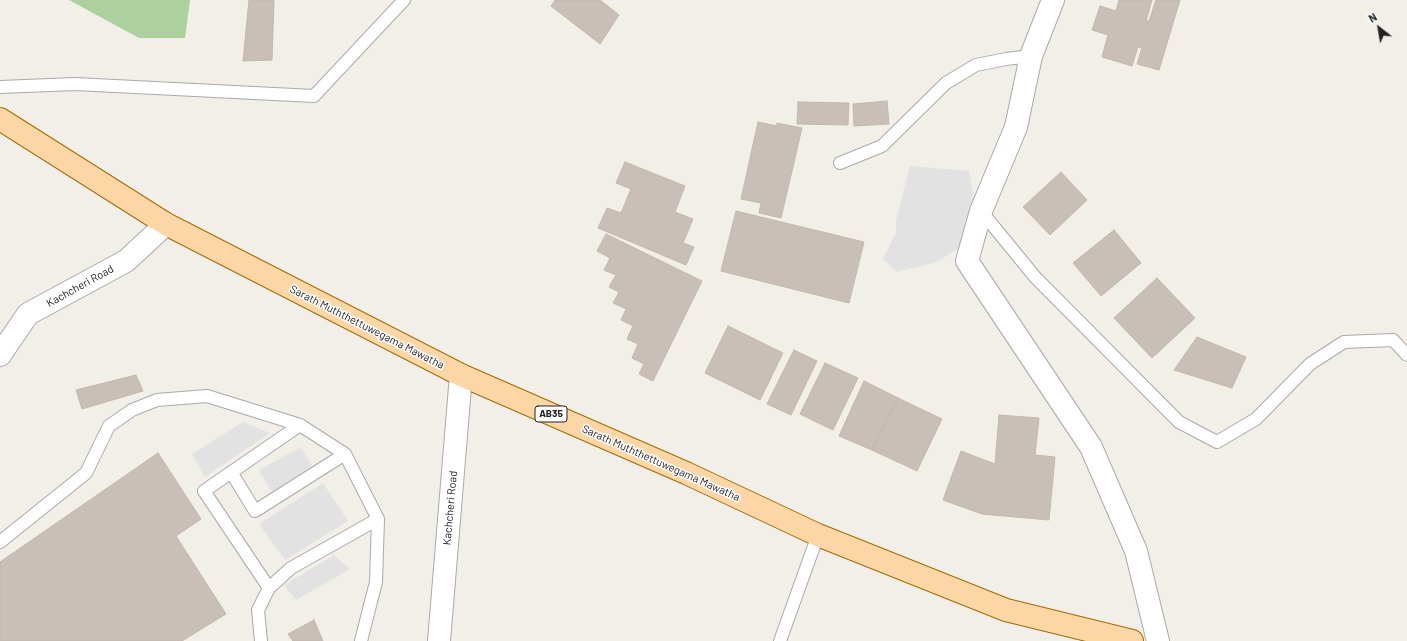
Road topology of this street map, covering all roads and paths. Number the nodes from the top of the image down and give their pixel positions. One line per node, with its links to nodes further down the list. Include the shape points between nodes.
1 (404, 0): 4 (lane, via 314,96 75,84)
2 (1053, 0): 3 (street)
3 (1031, 56): 6 (lane, via 976,65 946,83 882,146); 7 (street, via 1016,127)
4 (0, 87)
5 (0, 120): 8 (main road, Sarath Muththettuwegama Mawatha / AB35)
6 (840, 163)
7 (980, 211): 10 (lane, via 1035,277 1180,422 1217,442 1256,419 1310,364 1344,342 1394,340); 24 (street, via 967,261 1091,447 1136,551)
8 (166, 224): 9 (street, Kachcheri Road, via 126,261 28,314); 11 (main road, Sarath Muththettuwegama Mawatha / AB35)
9 (0, 355)
10 (1407, 355)
11 (461, 375): 16 (main road, Sarath Muththettuwegama Mawatha / AB35, via 686,473); 21 (street, Kachcheri Road)
12 (300, 425): 13 (lane); 14 (lane); 17 (lane, via 207,396 157,400 144,405 109,426 86,473)
13 (345, 454): 14 (lane, via 256,511); 15 (lane)
14 (231, 472): 18 (lane, via 204,491)
15 (378, 519): 18 (lane, via 291,568); 20 (lane, via 376,582)
16 (818, 534): 22 (lane); 23 (main road, Sarath Muththettuwegama Mawatha / AB35, via 1006,610)
17 (0, 542)
18 (269, 588): 19 (lane, via 258,610)
19 (262, 641)
20 (361, 641)
21 (439, 641)
22 (780, 641)
23 (1132, 641)
24 (1158, 641)

